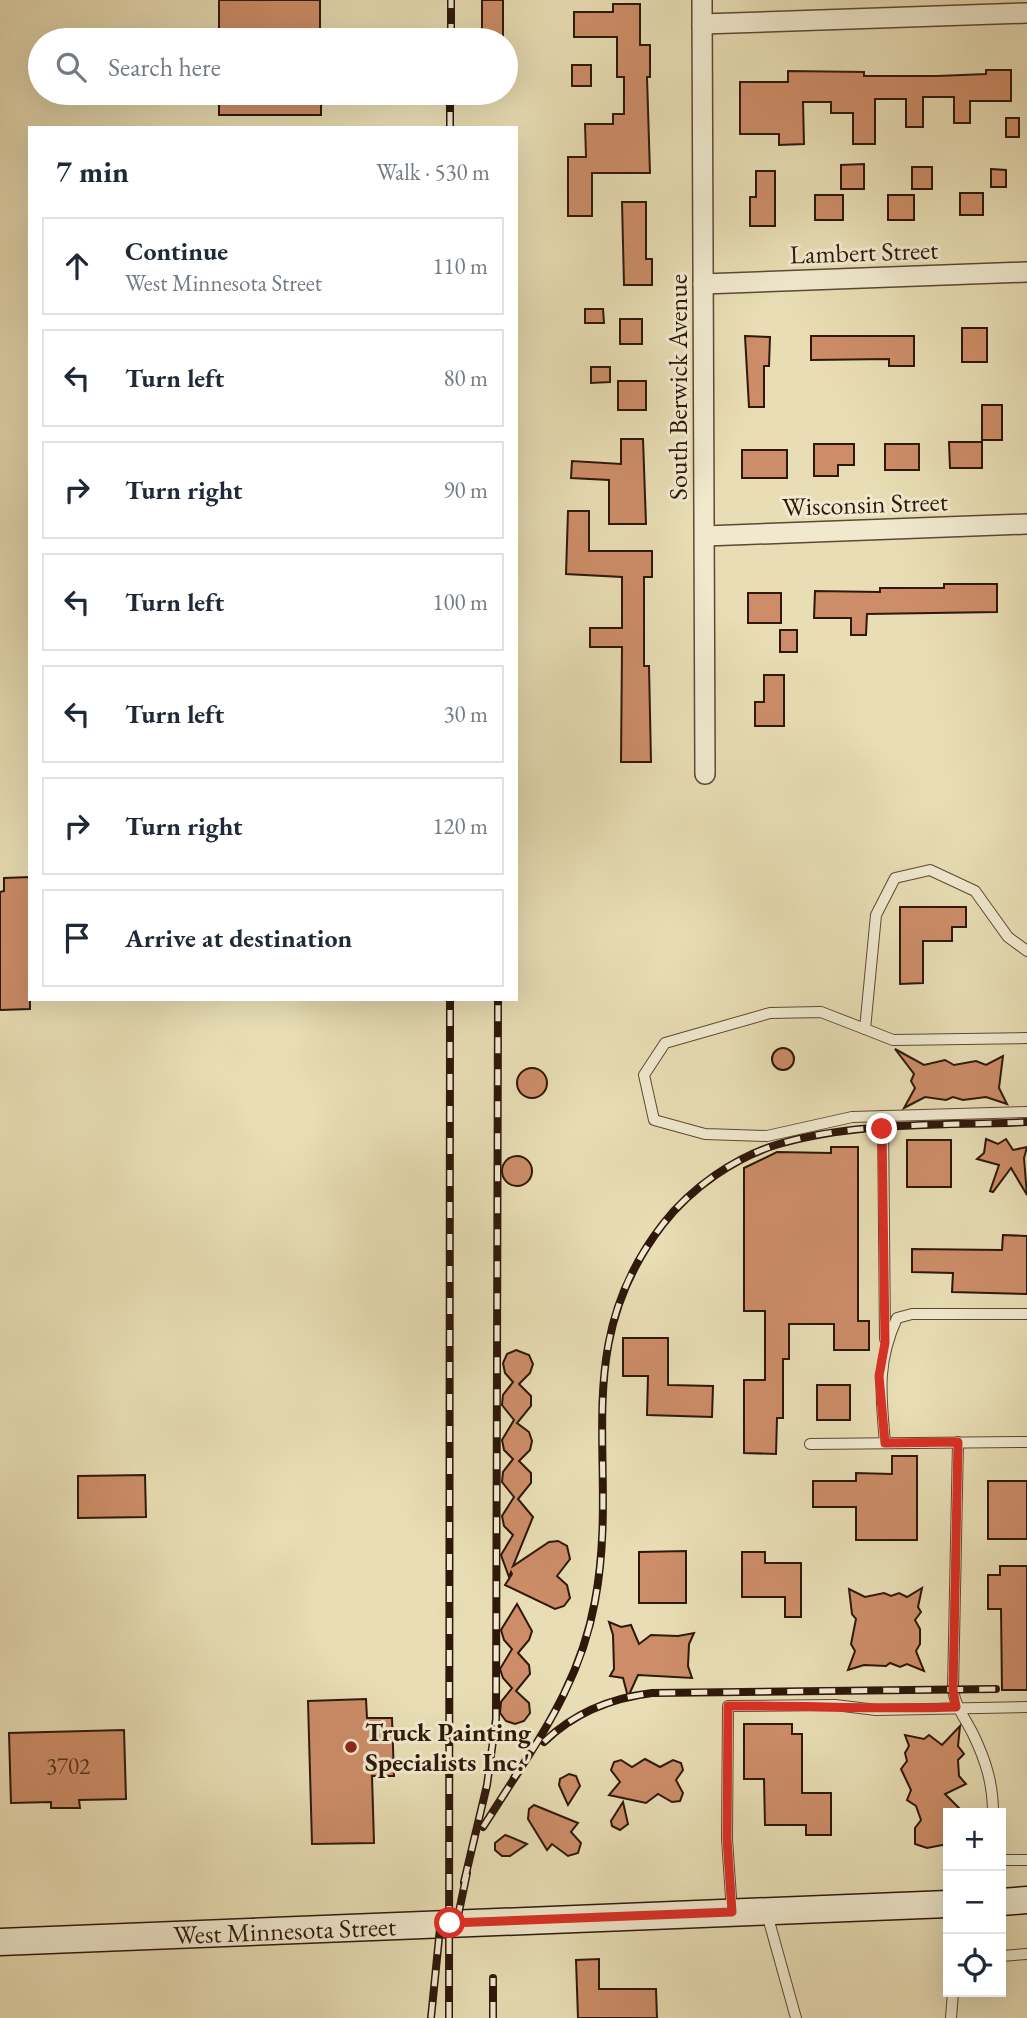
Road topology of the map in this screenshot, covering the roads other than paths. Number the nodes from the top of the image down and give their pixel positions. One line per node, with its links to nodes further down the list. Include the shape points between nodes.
1 (702, 0): 3 (street, South Berwick Avenue)
2 (1027, 13): 3 (street)
3 (702, 24): 5 (street, South Berwick Avenue)
4 (1027, 272): 5 (street, Lambert Street)
5 (703, 284): 7 (street, South Berwick Avenue)
6 (1027, 524): 7 (street, Wisconsin Street)
7 (705, 536): 8 (street, South Berwick Avenue)
8 (705, 774)
9 (1027, 951): 10 (lane, via 1008,937 975,891 930,870 895,877 876,915)
10 (864, 1029): 11 (lane, via 893,1040); 13 (lane, via 821,1012 770,1013 665,1043 644,1075 654,1120 705,1134 767,1136 852,1116)
11 (1027, 1038)
12 (1027, 1112): 13 (lane)
13 (883, 1116): 15 (lane)
14 (1027, 1314): 15 (lane, via 912,1314 897,1318)
15 (885, 1343): 18 (lane, via 879,1376)
16 (958, 1442): 17 (lane); 18 (lane); 20 (lane)
17 (1027, 1442)
18 (885, 1443): 19 (lane)
19 (810, 1444)
20 (956, 1707): 21 (lane); 22 (lane, via 989,1771); 28 (lane, via 728,1706 727,1839)
21 (1027, 1707)
22 (993, 1808)
23 (1006, 1860): 24 (lane)
24 (1027, 1860)
25 (1027, 1900): 26 (street)
26 (1006, 1902)
27 (943, 1904): 29 (street, West Minnesota Street)
28 (732, 1912): 29 (street, West Minnesota Street); 30 (street, West Minnesota Street)
29 (767, 1912): 34 (lane)
30 (0, 1942)
31 (1027, 1954): 32 (lane)
32 (1006, 1956)
33 (953, 1997): 35 (lane)
34 (796, 2018)
35 (951, 2018)

